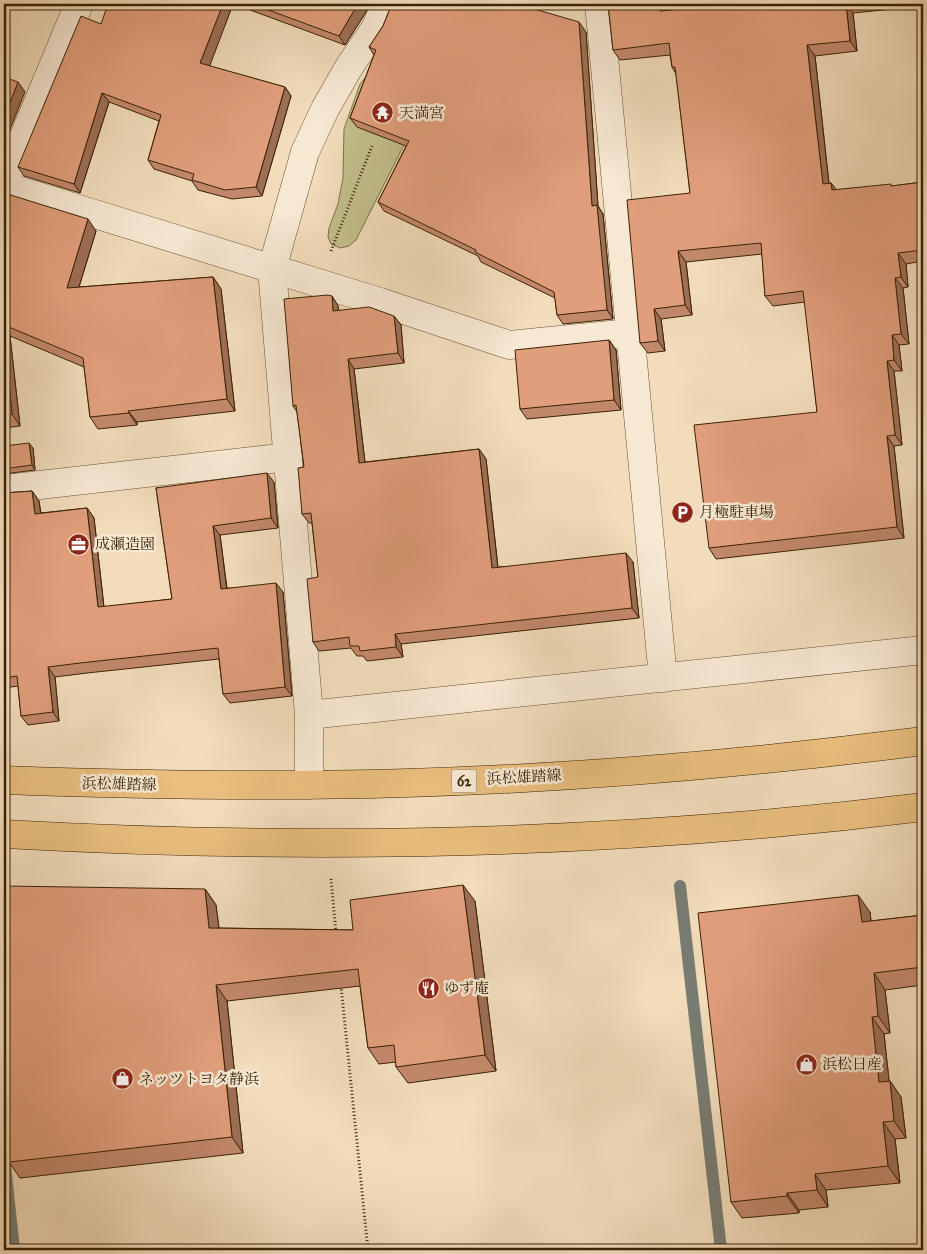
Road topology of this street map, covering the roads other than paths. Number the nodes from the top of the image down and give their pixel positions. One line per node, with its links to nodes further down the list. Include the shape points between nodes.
1 (79, 4): 4 (street)
2 (599, 4): 6 (street)
3 (381, 16): 5 (street, via 325,109 305,152)
4 (4, 185): 5 (street)
5 (272, 268): 6 (street, via 509,345); 7 (street)
6 (630, 333): 10 (street)
7 (288, 457): 8 (street); 11 (street)
8 (4, 489)
9 (923, 650): 10 (street)
10 (663, 678): 11 (street)
11 (309, 715): 14 (street)
12 (923, 741): 14 (main road, 浜松雄踏線 / 62, via 778,759 657,769 407,783)
13 (4, 780): 14 (main road, 浜松雄踏線 / 62, via 156,785)
14 (309, 785)
15 (923, 807): 16 (main road, via 621,834 483,841 160,841)
16 (4, 834)

